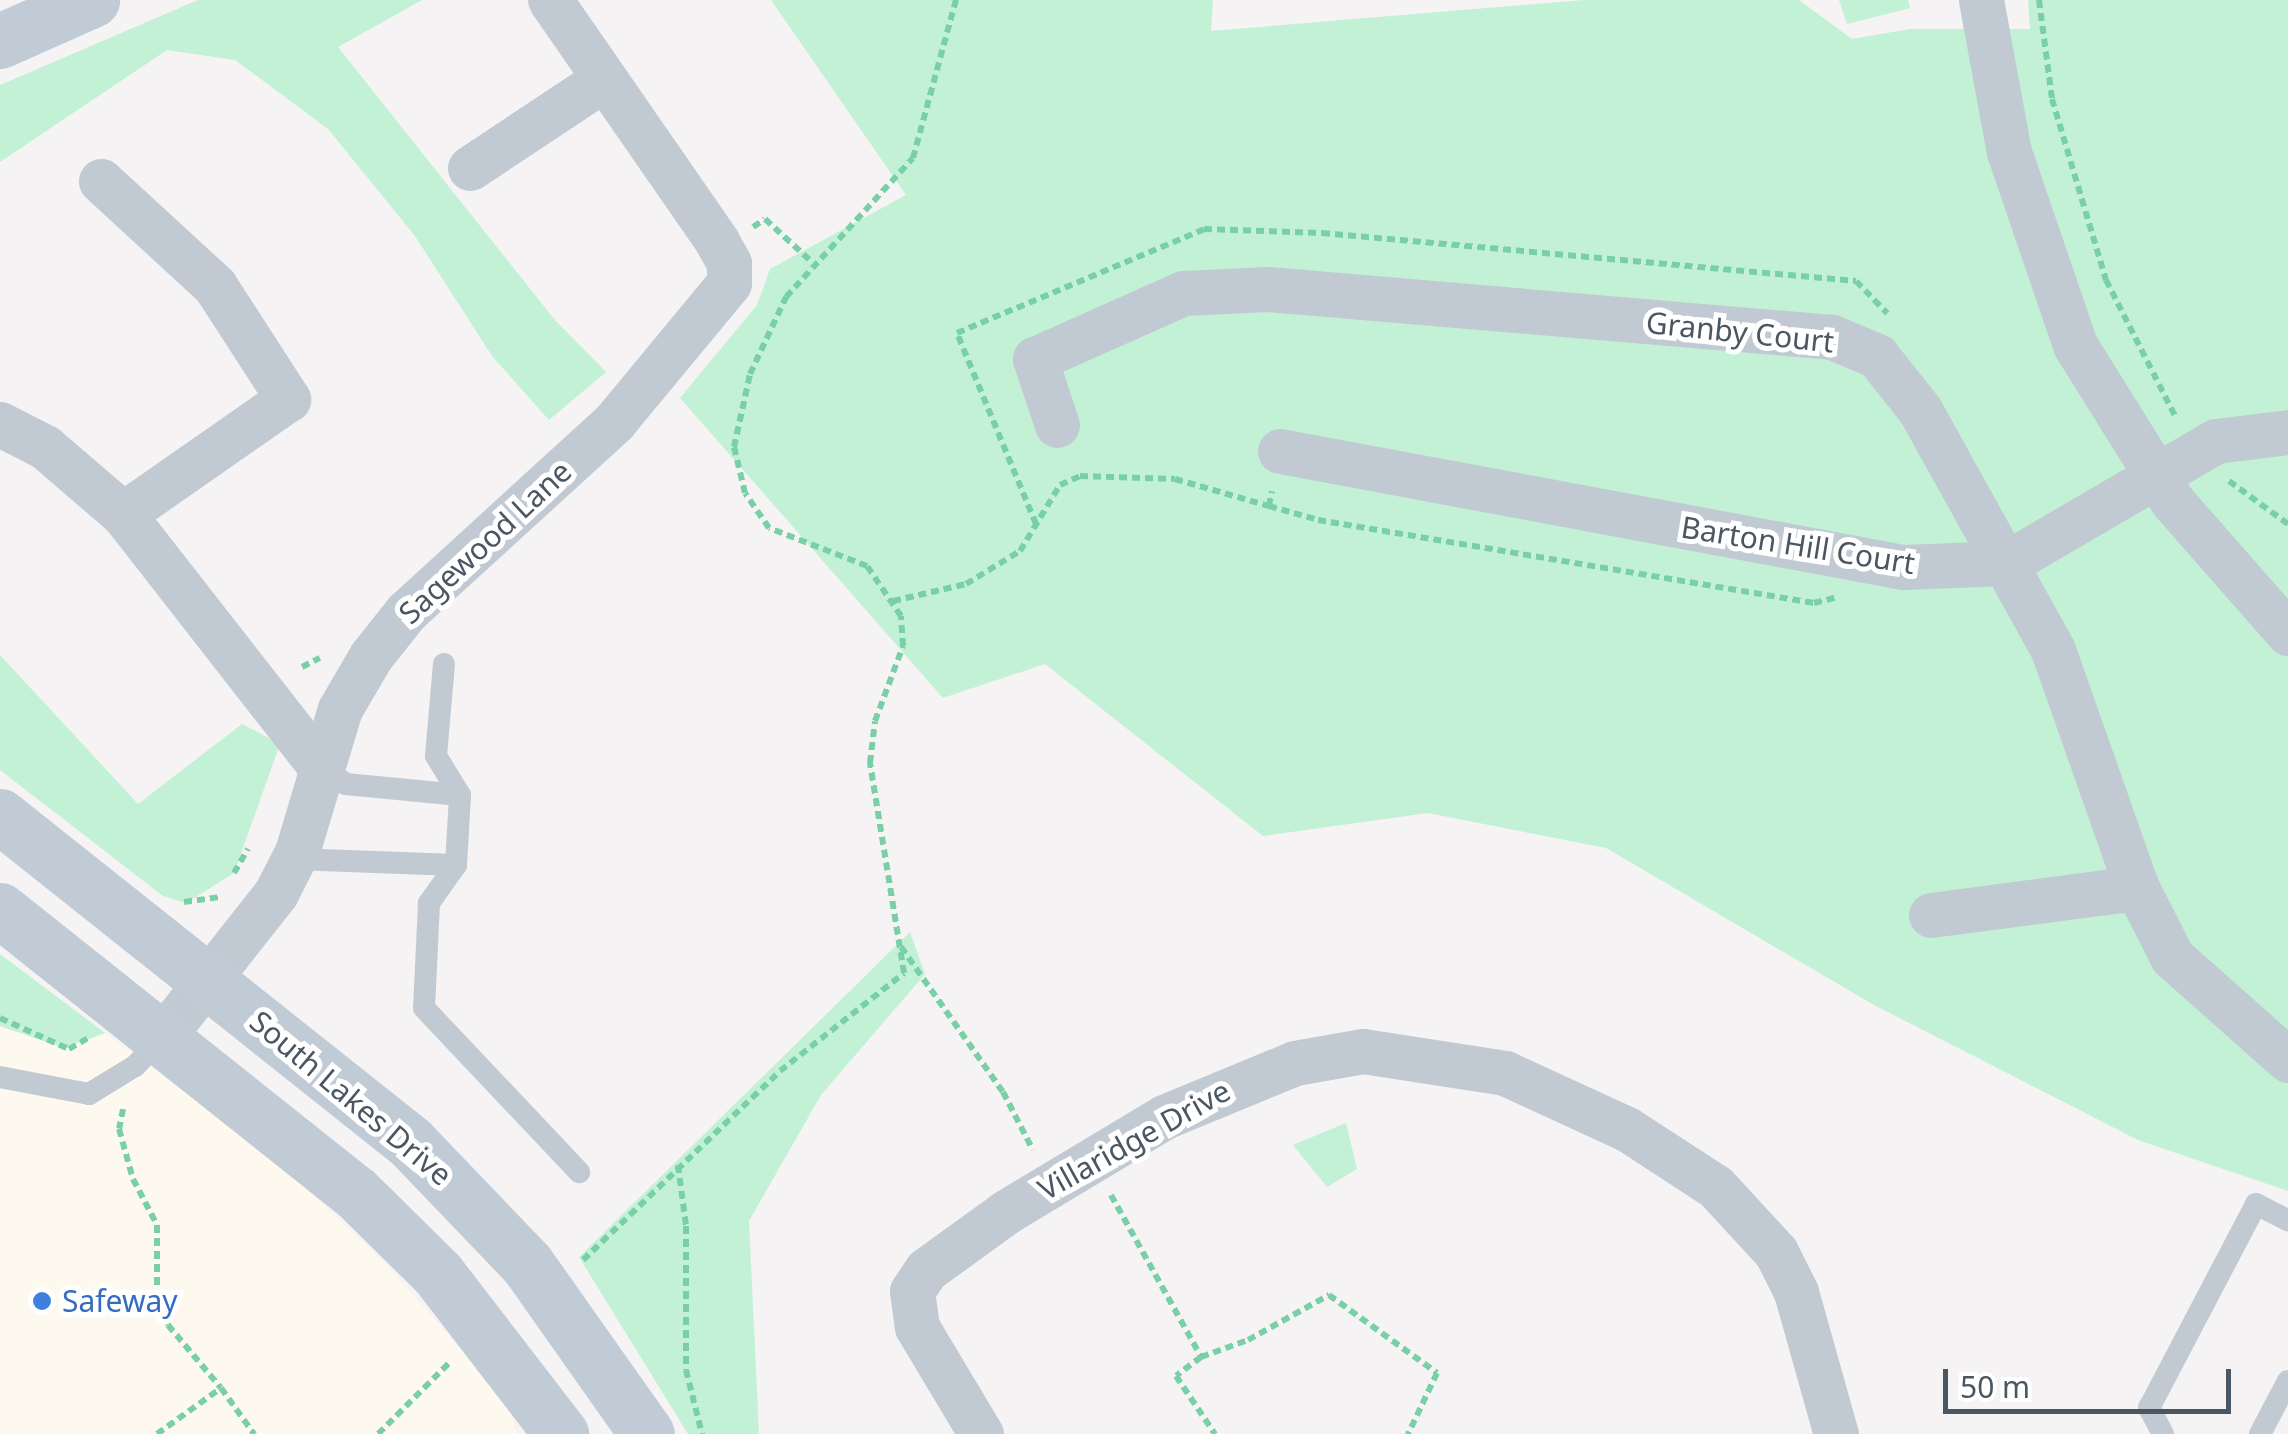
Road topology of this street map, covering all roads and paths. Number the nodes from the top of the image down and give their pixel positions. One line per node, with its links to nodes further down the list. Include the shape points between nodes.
1 (92, 0): 6 (main road)
2 (550, 0): 7 (street, Sagewood Lane)
3 (956, 0): 11 (path, via 913,158)
4 (1981, 0): 18 (street, via 2009,152 2040,254 2075,345)
5 (2039, 0): 16 (path, via 2052,99 2106,280)
6 (0, 41)
7 (604, 78): 8 (street); 28 (street, Sagewood Lane, via 718,241 729,263 729,284 614,422 406,612 340,709)
8 (470, 168)
9 (101, 181): 20 (street, via 215,286 288,399)
10 (765, 218): 11 (path)
11 (812, 262): 25 (path, via 765,332 750,374 734,447 737,472 769,528 867,566)
12 (0, 424): 20 (street, via 45,448)
13 (1057, 425): 23 (street, Granby Court, via 1036,360 1183,294 1268,289 1832,337 1877,356 1909,396)
14 (2288, 432): 16 (street, Barton Hill Court, via 2216,441)
15 (1280, 451): 19 (path); 23 (street, Barton Hill Court, via 1903,567)
16 (2194, 453): 18 (street, Barton Hill Court); 22 (path, via 2210,476 2250,492)
17 (1007, 454): 21 (path)
18 (2156, 478): 23 (street, Barton Hill Court); 26 (street, via 2232,575)
19 (1269, 506): 21 (path, via 1175,479 1080,476 1060,485); 24 (path, via 1318,520 1814,602)
20 (122, 514): 28 (street)
21 (1036, 524): 25 (path, via 1020,551 966,584)
22 (2288, 524)
23 (2007, 563): 34 (street, Granby Court, via 2054,650)
24 (1846, 596)
25 (894, 601): 38 (path, via 903,646 875,721 870,764)
26 (2288, 633)
27 (444, 664): 29 (lane, via 436,756)
28 (320, 766): 29 (lane, via 346,784); 32 (street, Sagewood Lane)
29 (460, 795): 33 (lane)
30 (0, 816): 39 (main road, South Lakes Drive)
31 (250, 844): 35 (path, via 222,896 186,903)
32 (294, 859): 33 (lane); 39 (street, Sagewood Lane, via 276,893)
33 (456, 864): 47 (lane, via 430,903 424,1008)
34 (2137, 888): 37 (street); 42 (street, Granby Court, via 2172,957)
35 (171, 893)
36 (0, 910): 41 (main road)
37 (1931, 915)
38 (900, 946): 45 (path, via 1003,1092); 46 (path, via 904,972 780,1071)
39 (208, 980): 41 (street, Sagewood Lane); 59 (main road, South Lakes Drive, via 357,1096 471,1201 585,1341)
40 (0, 1018): 44 (path, via 69,1048 94,1032)
41 (164, 1036): 44 (lane); 58 (main road, via 300,1144 438,1274)
42 (2288, 1060)
43 (0, 1077): 44 (lane, via 89,1094)
44 (116, 1078): 54 (path, via 125,1102 119,1129 128,1162 157,1225 157,1300 168,1325)
45 (1035, 1154)
46 (678, 1165): 50 (path); 60 (path, via 686,1226 686,1370)
47 (579, 1172)
48 (1106, 1185): 51 (path)
49 (2288, 1220): 65 (lane, via 2256,1204 2150,1408)
50 (583, 1260)
51 (1201, 1357): 62 (path, via 1176,1376); 63 (path, via 1248,1340 1329,1295 1437,1372)
52 (450, 1361): 57 (path)
53 (2288, 1380): 66 (lane)
54 (222, 1388): 55 (path); 56 (path)
55 (157, 1434)
56 (254, 1434)
57 (378, 1434)
58 (561, 1434)
59 (647, 1434)
60 (702, 1434)
61 (981, 1434): 64 (street, Villaridge Drive, via 916,1327 912,1291 926,1270 1006,1212 1164,1117 1295,1062 1364,1051 1504,1073 1627,1129 1716,1187 1776,1252 1796,1292)
62 (1215, 1434)
63 (1408, 1434)
64 (1836, 1434)
65 (2163, 1434)
66 (2260, 1434)

